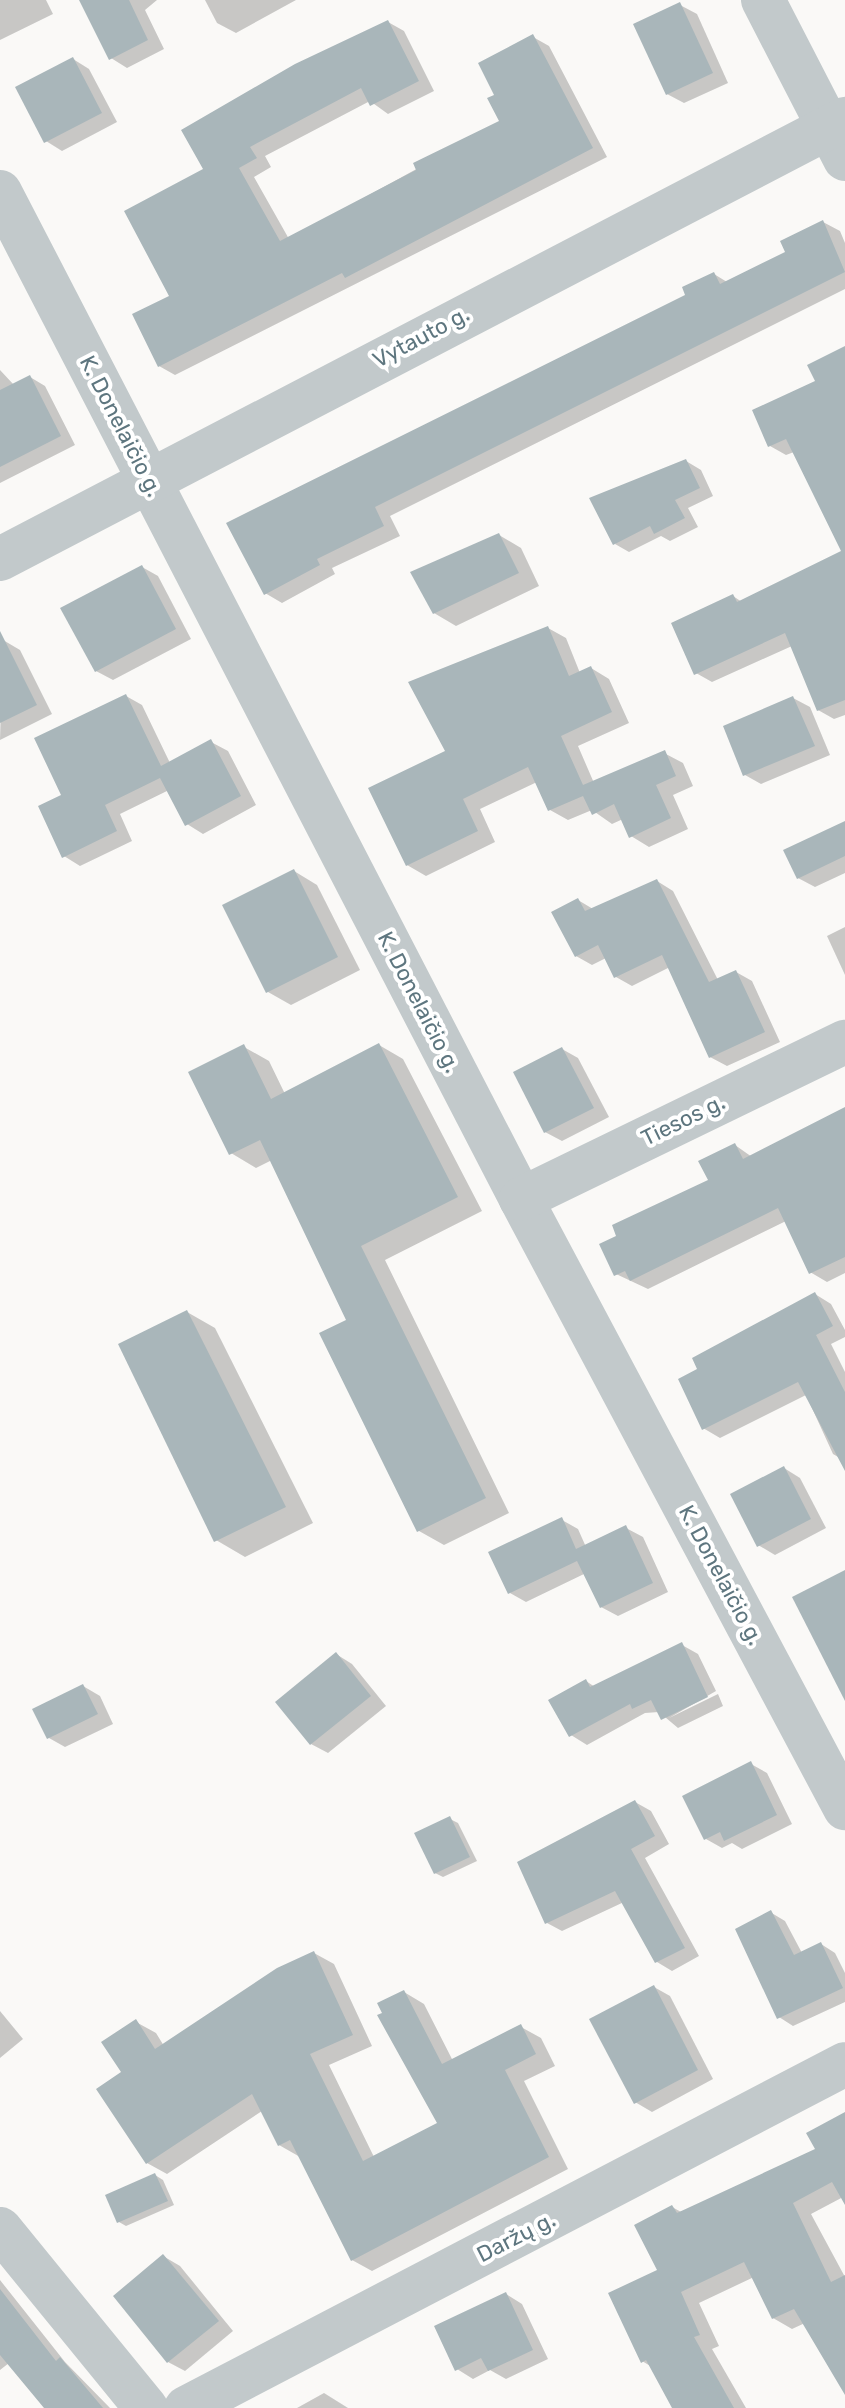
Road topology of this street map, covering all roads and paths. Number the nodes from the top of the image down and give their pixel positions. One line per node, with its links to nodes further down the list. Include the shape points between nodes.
1 (763, 0): 2 (street)
2 (839, 136): 4 (street, Vytauto g.)
3 (0, 192): 4 (street, K. Donelaičio g.)
4 (150, 481): 5 (street, Vytauto g.); 7 (street, K. Donelaičio g.)
5 (0, 559)
6 (845, 1042): 7 (street, Tiesos g.)
7 (521, 1199): 8 (street, K. Donelaičio g.)
8 (845, 1808)
9 (845, 2064): 12 (street, Daržų g.)
10 (0, 2229): 11 (street)
11 (146, 2408)
12 (186, 2408)

